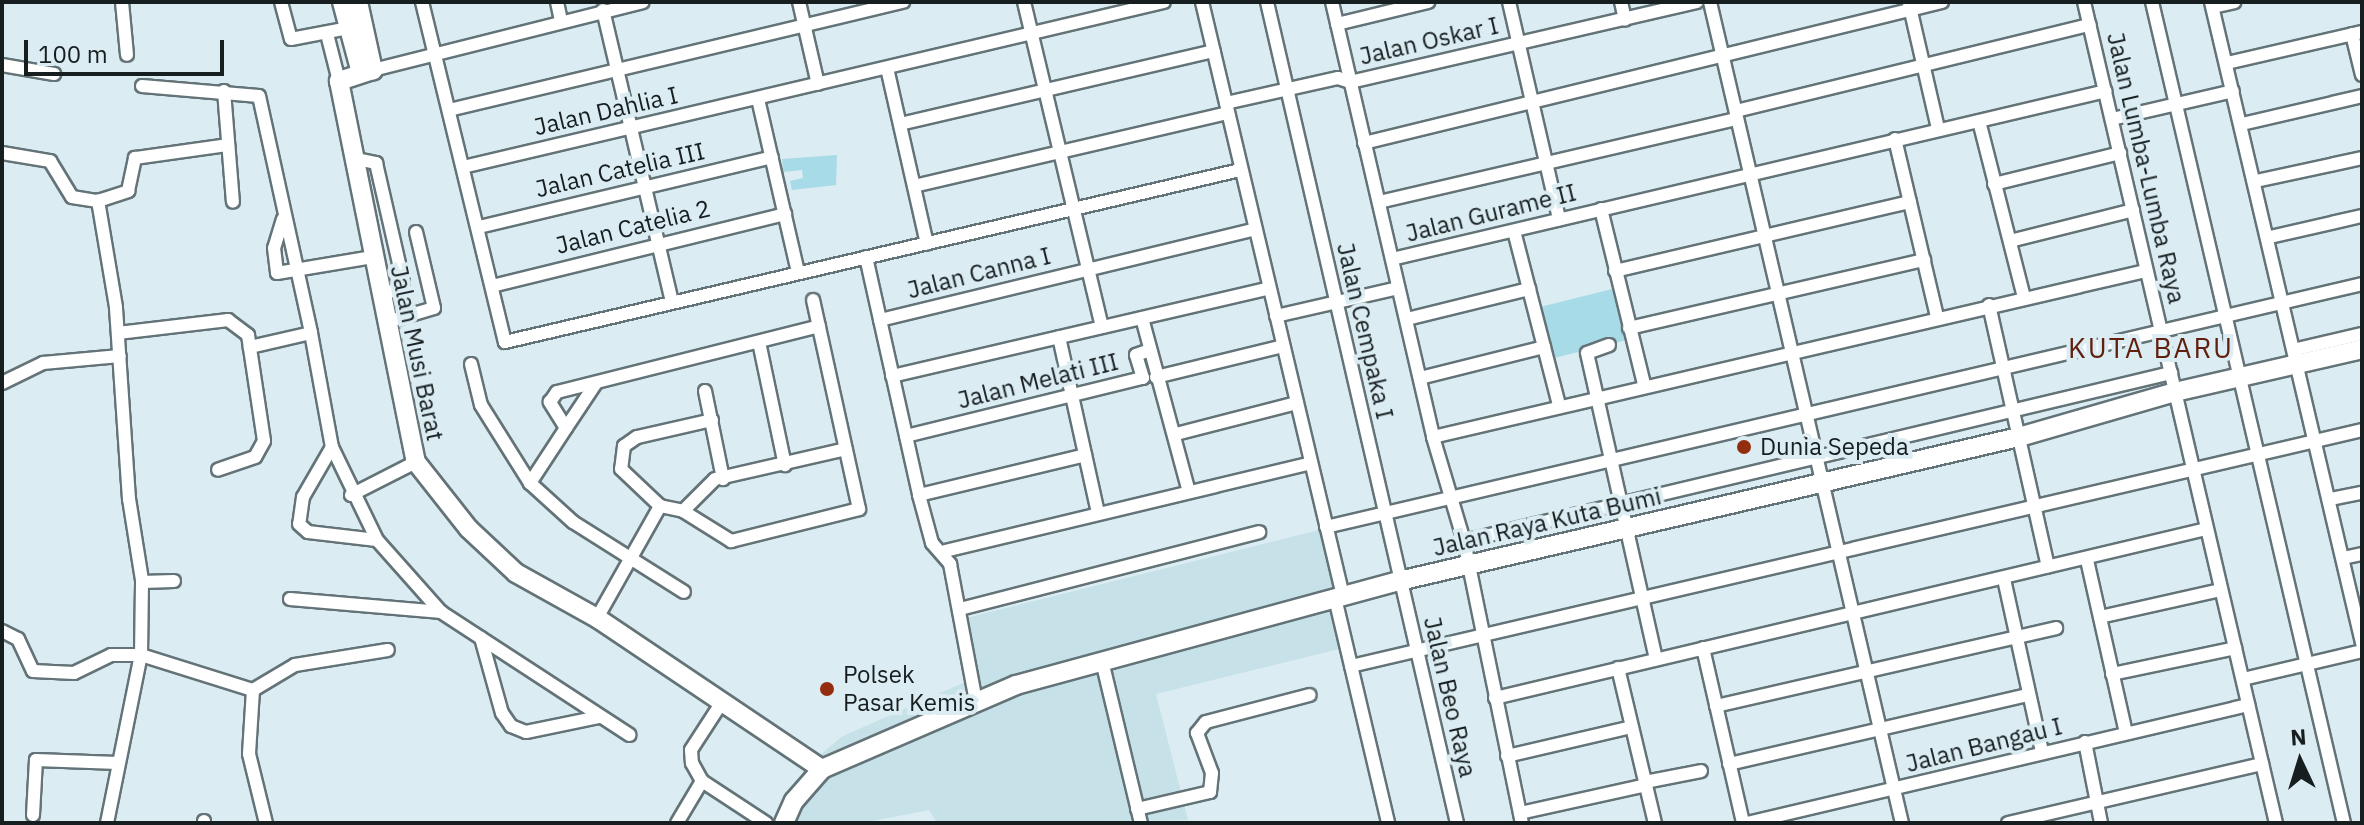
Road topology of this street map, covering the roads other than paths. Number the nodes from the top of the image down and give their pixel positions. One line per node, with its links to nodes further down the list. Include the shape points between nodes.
1 (122, 2): 39 (street)
2 (281, 2): 34 (street, via 291,39)
3 (342, 2): 32 (street)
4 (358, 2): 46 (street)
5 (422, 2): 38 (street)
6 (557, 2): 28 (street)
7 (643, 2): 26 (street)
8 (799, 2): 31 (street)
9 (903, 2): 31 (street)
10 (1024, 2): 35 (street)
11 (1164, 2): 35 (street, Jalan Dahlia I)
12 (1202, 2): 37 (street)
13 (1267, 2): 55 (street, Jalan Cempaka I)
14 (1332, 2): 29 (street)
15 (1428, 2): 29 (street)
16 (1509, 2): 36 (street)
17 (1621, 2): 27 (street)
18 (1697, 2): 27 (street, Jalan Oskar I)
19 (1710, 2): 40 (street)
20 (1942, 2): 25 (street)
21 (2084, 2): 30 (street, Jalan Lumba-Lumba Raya)
22 (2152, 2): 60 (street)
23 (2234, 2): 24 (street)
24 (2212, 4): 41 (street)
25 (1910, 6): 40 (street); 42 (street)
26 (603, 10): 28 (street); 45 (street)
27 (1625, 20): 36 (street, Jalan Oskar I)
28 (561, 21): 38 (street)
29 (1337, 24): 50 (street)
30 (2090, 25): 42 (street); 56 (street, Jalan Lumba-Lumba Raya)
31 (805, 26): 45 (street); 51 (street)
32 (348, 28): 34 (street); 46 (street)
33 (2357, 33): 41 (street); 48 (street)
34 (327, 34): 49 (street)
35 (1031, 34): 44 (street, Jalan Dahlia I); 54 (street)
36 (1517, 44): 50 (street, Jalan Oskar I); 61 (street)
37 (1214, 51): 54 (street); 62 (street)
38 (438, 54): 46 (street); 63 (street)
39 (127, 55)
40 (1723, 59): 61 (street); 64 (street)
41 (2227, 63): 57 (street)
42 (1923, 64): 64 (street); 70 (street)
43 (2, 65): 47 (street)
44 (887, 68): 51 (street, Jalan Dahlia I); 67 (street)
45 (619, 70): 63 (street); 69 (street)
46 (367, 71): 49 (street)
47 (54, 74)
48 (2362, 75)
49 (339, 81): 78 (street, Jalan Musi Barat)
50 (1350, 82): 55 (street, Jalan Oskar I, via 1338,78); 72 (street)
51 (818, 84): 59 (street, Jalan Dahlia I)
52 (142, 86): 53 (street)
53 (224, 91): 73 (street); 97 (street, via 259,96)
54 (1045, 91): 67 (street); 74 (street)
55 (1287, 91): 62 (street, Jalan Oskar I); 127 (street, Jalan Cempaka I)
56 (2106, 91): 65 (street, Jalan Lumba-Lumba Raya); 66 (street, Jalan Gurame II)
57 (2233, 91): 60 (street); 68 (street)
58 (2362, 96): 68 (street)
59 (758, 99): 69 (street, Jalan Dahlia I); 77 (street)
60 (2176, 103): 65 (street); 130 (street)
61 (1533, 104): 72 (street); 80 (street)
62 (1227, 108): 74 (street, Jalan Oskar I); 82 (street)
63 (449, 110): 81 (street)
64 (1736, 115): 80 (street); 83 (street)
65 (2112, 119): 76 (street, Jalan Lumba-Lumba Raya)
66 (1979, 121): 70 (street, Jalan Gurame II); 85 (street)
67 (900, 124): 87 (street)
68 (2242, 124): 84 (street)
69 (631, 128): 81 (street, Jalan Dahlia I); 86 (street)
70 (1938, 129): 71 (street, Jalan Gurame II)
71 (1895, 139): 83 (street, Jalan Gurame II); 91 (street)
72 (1364, 143): 90 (street)
73 (228, 145): 88 (street, via 135,158 128,191); 89 (street)
74 (1059, 152): 87 (street, Jalan Oskar I); 92 (street)
75 (2, 153): 88 (street, via 50,161 72,197)
76 (2120, 153): 85 (street); 94 (street, Jalan Lumba-Lumba Raya)
77 (772, 157): 86 (street, Jalan Catelia III); 95 (street)
78 (352, 158): 108 (street, Jalan Musi Barat); 123 (street, via 376,163 403,281 402,287)
79 (2362, 158): 84 (street)
80 (1546, 162): 90 (street); 98 (street)
81 (463, 167): 99 (street)
82 (1240, 170): 92 (street); 100 (street)
83 (1750, 174): 93 (street, Jalan Gurame II); 103 (street)
84 (2256, 181): 104 (street)
85 (1994, 184): 105 (street)
86 (645, 186): 99 (street, Jalan Catelia III); 106 (street)
87 (914, 186): 107 (street)
88 (98, 201): 141 (street)
89 (233, 202)
90 (1379, 202): 110 (street)
91 (1910, 202): 103 (street); 111 (street)
92 (1073, 209): 107 (street); 112 (street)
93 (1601, 209): 98 (street, Jalan Gurame II); 113 (street)
94 (2133, 210): 105 (street); 114 (street, Jalan Lumba-Lumba Raya)
95 (785, 214): 106 (street, Jalan Catelia 2); 116 (street)
96 (2362, 216): 104 (street)
97 (283, 219): 115 (street); 115 (street, via 273,269)
98 (1559, 219): 101 (street, Jalan Gurame II)
99 (479, 227): 118 (street)
100 (1255, 229): 112 (street, Jalan Canna I); 119 (street)
101 (1514, 231): 110 (street, Jalan Gurame II); 121 (street)
102 (416, 232): 136 (street, via 435,304)
103 (1765, 236): 113 (street); 122 (street)
104 (2270, 237): 128 (street)
105 (2010, 241): 124 (street)
106 (658, 243): 118 (street, Jalan Catelia 2); 126 (street)
107 (927, 244): 109 (street)
108 (373, 257): 115 (street); 123 (street, Jalan Musi Barat)
109 (866, 257): 116 (street); 135 (street)
110 (1392, 259): 120 (street)
111 (1924, 260): 122 (street); 132 (street)
112 (1088, 269): 135 (street, Jalan Canna I); 138 (street)
113 (1615, 271): 139 (street)
114 (2145, 271): 124 (street); 140 (street, Jalan Lumba-Lumba Raya)
115 (299, 272): 142 (street)
116 (798, 272): 126 (street)
117 (2362, 284): 128 (street)
118 (492, 286): 126 (street, via 505,342)
119 (1269, 288): 131 (street); 133 (street)
120 (1398, 288): 127 (street); 134 (street)
121 (1529, 289): 134 (street); 149 (street)
122 (1779, 293): 139 (street); 150 (street)
123 (380, 296): 136 (street, Jalan Musi Barat)
124 (2024, 298): 129 (street)
125 (813, 300): 137 (street)
126 (672, 301)
127 (1337, 302): 131 (street); 206 (street, Jalan Cempaka I)
128 (2286, 302): 130 (street); 154 (street)
129 (1989, 305): 132 (street); 156 (street)
130 (2226, 315): 140 (street); 159 (street)
131 (1276, 316): 147 (street)
132 (1937, 317): 150 (street)
133 (1142, 318): 138 (street); 152 (street)
134 (1407, 319): 161 (street)
135 (880, 320): 158 (street)
136 (387, 322): 187 (street, Jalan Musi Barat)
137 (819, 326): 145 (street); 182 (street)
138 (1102, 327): 144 (street)
139 (1629, 328): 164 (street)
140 (2161, 331): 156 (street); 157 (street, Jalan Lumba-Lumba Raya)
141 (118, 333): 148 (street, via 228,320 248,335); 153 (street)
142 (311, 333): 148 (street); 181 (street)
143 (2362, 334): 154 (street)
144 (1059, 337): 158 (street); 167 (street)
145 (759, 342): 163 (street); 189 (street)
146 (1609, 345): 168 (street, via 1587,352)
147 (1283, 346): 160 (street); 169 (street)
148 (250, 347): 191 (street, via 264,441 255,457)
149 (1544, 347): 161 (street); 170 (street)
150 (1792, 349): 164 (street); 172 (street)
151 (2362, 349): 154 (street, Jalan Raya Kuta Bumi)
152 (1150, 350): 160 (street); 167 (street, Jalan Melati III, via 1136,355 1143,378)
153 (120, 356): 162 (street, via 43,363); 224 (street, via 129,499)
154 (2299, 356): 159 (street, Jalan Raya Kuta Bumi); 180 (street)
155 (471, 364): 193 (street, via 481,405)
156 (2001, 369): 171 (street); 172 (street)
157 (2171, 373): 166 (street, Jalan Lumba-Lumba Raya); 171 (street)
158 (892, 376): 177 (street)
159 (2240, 376): 166 (street, Jalan Raya Kuta Bumi); 183 (street)
160 (1156, 377): 176 (street)
161 (1420, 378): 178 (street)
162 (2, 383)
163 (596, 383): 174 (street); 174 (street, via 551,396)
164 (1644, 384): 168 (street)
165 (705, 391): 173 (street)
166 (2175, 392): 179 (street, Jalan Raya Kuta Bumi); 190 (street, Jalan Lumba-Lumba Raya)
167 (1072, 397): 177 (street, Jalan Melati III); 184 (street)
168 (1596, 397): 170 (street); 186 (street)
169 (1297, 403): 176 (street); 188 (street)
170 (1559, 405): 178 (street)
171 (2012, 412): 179 (street); 185 (street)
172 (1808, 414): 185 (street); 186 (street)
173 (712, 420): 192 (street); 202 (street, via 624,446 621,469)
174 (566, 428): 193 (street)
175 (2362, 430): 180 (street)
176 (1176, 434): 195 (street)
177 (906, 436): 198 (street)
178 (1433, 437): 199 (street)
179 (2019, 437): 194 (street, Jalan Raya Kuta Bumi); 203 (street)
180 (2318, 441): 183 (street); 200 (street)
181 (332, 447): 197 (street); 211 (street, via 303,497 299,524 308,532)
182 (846, 449): 189 (street); 204 (street, via 859,503 854,511 731,541)
183 (2258, 453): 190 (street); 250 (street)
184 (1085, 455): 198 (street); 205 (street)
185 (1818, 458): 194 (street); 201 (street)
186 (1611, 460): 199 (street); 201 (street)
187 (416, 462): 197 (street); 235 (street, Jalan Musi Barat, via 469,529 516,573)
188 (1311, 463): 195 (street); 207 (street)
189 (785, 465): 192 (street)
190 (2193, 469): 203 (street); 209 (street, Jalan Lumba-Lumba Raya)
191 (218, 470)
192 (723, 479): 204 (street, via 712,481)
193 (530, 483): 216 (street, via 573,522)
194 (1823, 483): 208 (street, Jalan Raya Kuta Bumi); 214 (street)
195 (1189, 492): 205 (street)
196 (2362, 493): 200 (street)
197 (351, 495): 211 (street)
198 (919, 495): 213 (street, via 932,543)
199 (1450, 499): 206 (street); 212 (street)
200 (2330, 499): 217 (street)
201 (1621, 501): 208 (street); 212 (street)
202 (660, 506): 204 (street); 216 (street)
203 (2035, 506): 214 (street); 220 (street)
204 (683, 511)
205 (1098, 513): 213 (street)
206 (1384, 514): 207 (street); 223 (street, Jalan Cempaka I)
207 (1326, 527): 227 (street)
208 (1628, 527): 219 (street, Jalan Raya Kuta Bumi); 228 (street)
209 (2206, 529): 218 (street); 225 (street, Jalan Lumba-Lumba Raya)
210 (1259, 532): 230 (street)
211 (377, 540): 231 (street)
212 (1464, 541): 219 (street)
213 (945, 551): 230 (street)
214 (1839, 551): 228 (street); 232 (street)
215 (2362, 554): 217 (street)
216 (632, 557): 226 (street); 235 (street)
217 (2343, 558): 233 (street)
218 (2087, 560): 220 (street); 234 (street)
219 (1469, 565): 223 (street, Jalan Raya Kuta Bumi); 238 (street)
220 (2048, 566): 221 (street)
221 (2004, 579): 232 (street); 239 (street)
222 (174, 581): 224 (street)
223 (1399, 581): 227 (street, Jalan Raya Kuta Bumi); 245 (street, Jalan Beo Raya)
224 (142, 582): 247 (street)
225 (2221, 590): 234 (street); 243 (street, Jalan Lumba-Lumba Raya)
226 (684, 592)
227 (1339, 597): 249 (street, Jalan Raya Kuta Bumi); 251 (street)
228 (1643, 597): 238 (street); 248 (street)
229 (290, 599): 231 (street)
230 (960, 609): 260 (street)
231 (441, 612): 240 (street)
232 (1852, 612): 242 (street); 253 (street)
233 (2359, 616): 241 (street)
234 (2100, 617): 254 (street)
235 (597, 618): 261 (street, Jalan Musi Barat)
236 (2056, 628): 239 (street)
237 (2, 631): 247 (street, via 18,639 33,671 74,673 111,655)
238 (1485, 636): 245 (street); 259 (street)
239 (2016, 637): 253 (street); 258 (street)
240 (481, 638): 264 (street); 264 (street, via 502,713 511,726 526,732)
241 (2362, 643)
242 (1703, 648): 248 (street); 263 (street)
243 (2235, 648): 254 (street); 255 (street, Jalan Lumba-Lumba Raya)
244 (388, 650): 256 (street, via 295,665)
245 (1416, 651): 251 (street); 291 (street, Jalan Beo Raya)
246 (2362, 651): 250 (street)
247 (141, 655): 256 (street); 272 (street, via 128,739)
248 (1656, 659): 252 (street)
249 (1102, 661): 260 (street, Jalan Raya Kuta Bumi); 281 (street)
250 (2306, 663): 255 (street); 298 (street)
251 (1351, 666): 290 (street)
252 (1618, 668): 259 (street); 265 (street)
253 (1866, 671): 263 (street); 266 (street)
254 (2112, 674): 267 (street)
255 (2243, 679): 262 (street, Jalan Lumba-Lumba Raya)
256 (253, 690): 285 (street, via 249,754)
257 (1310, 695): 281 (street, via 1206,722 1197,733 1212,773 1210,792)
258 (2029, 695): 266 (street); 270 (street)
259 (1495, 698): 271 (street)
260 (976, 701): 275 (street, Jalan Raya Kuta Bumi)
261 (722, 702): 275 (street, Jalan Musi Barat); 277 (street, via 691,750)
262 (2248, 705): 267 (street, Jalan Bangau I); 274 (street, Jalan Lumba-Lumba Raya)
263 (1716, 706): 273 (street)
264 (599, 717): 268 (street)
265 (1632, 727): 271 (street); 278 (street)
266 (1881, 732): 273 (street); 279 (street)
267 (2126, 733): 269 (street, Jalan Bangau I)
268 (630, 735)
269 (2085, 742): 270 (street, Jalan Bangau I); 280 (street)
270 (2042, 752): 279 (street, Jalan Bangau I)
271 (1507, 756): 283 (street)
272 (118, 763): 282 (street, via 36,760); 284 (street)
273 (1729, 764): 293 (street)
274 (2262, 764): 280 (street); 297 (street, Jalan Lumba-Lumba Raya)
275 (822, 769): 288 (street, Jalan Raya Kuta Bumi, via 794,801)
276 (1701, 771): 278 (street)
277 (702, 781): 286 (street); 287 (street)
278 (1646, 784): 283 (street); 292 (street)
279 (1894, 790): 293 (street, Jalan Bangau I); 294 (street)
280 (2096, 801): 295 (street); 296 (street)
281 (1137, 809): 289 (street)
282 (33, 815)
283 (1521, 818)
284 (107, 823)
285 (266, 823)
286 (677, 823)
287 (766, 823)
288 (784, 823)
289 (1141, 823)
290 (1388, 823)
291 (1457, 823)
292 (1655, 823)
293 (1745, 823)
294 (1902, 823)
295 (2008, 823)
296 (2101, 823)
297 (2276, 823)
298 (2344, 823)

